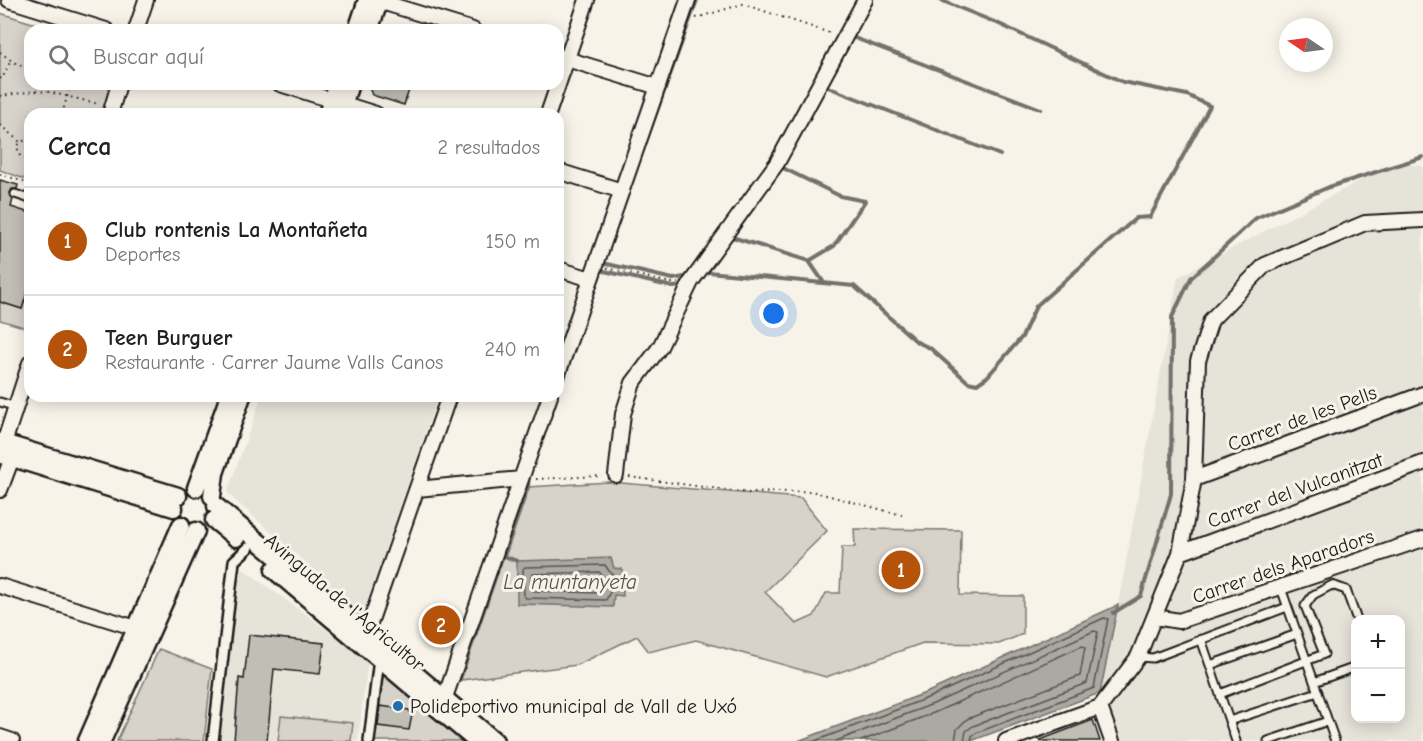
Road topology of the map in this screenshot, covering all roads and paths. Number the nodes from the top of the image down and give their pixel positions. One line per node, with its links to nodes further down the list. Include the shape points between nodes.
1 (9, 0): 8 (street)
2 (146, 0): 9 (street)
3 (375, 0): 10 (street); 11 (street); 12 (street)
4 (587, 0): 15 (street)
5 (688, 0): 20 (street)
6 (865, 0): 13 (street)
7 (690, 19): 13 (path, via 742,4)
8 (87, 24)
9 (138, 24)
10 (361, 24)
11 (370, 24)
12 (453, 24)
13 (844, 37): 47 (street, via 777,163)
14 (0, 52): 17 (path)
15 (564, 52)
16 (564, 58): 20 (street)
17 (10, 60): 18 (path); 19 (path)
18 (24, 68)
19 (0, 78)
20 (658, 87): 41 (street)
21 (69, 90): 28 (path)
22 (117, 90): 31 (street)
23 (294, 90): 32 (street)
24 (338, 90): 32 (street)
25 (346, 90): 32 (street)
26 (554, 90): 33 (street)
27 (0, 96): 28 (path, via 35,91)
28 (67, 97): 29 (path); 30 (path)
29 (64, 108)
30 (103, 108)
31 (110, 108)
32 (336, 108)
33 (549, 108)
34 (0, 125): 36 (path)
35 (24, 140): 36 (path)
36 (20, 142): 37 (path, via 17,152)
37 (24, 157)
38 (564, 173): 41 (street)
39 (0, 174): 40 (path)
40 (24, 182)
41 (622, 190): 46 (street)
42 (15, 194): 43 (lane)
43 (24, 197)
44 (1423, 220): 62 (street, via 1365,223 1265,265 1211,320 1198,361)
45 (564, 269): 46 (street)
46 (593, 272): 47 (path, via 671,283); 48 (street)
47 (691, 282): 60 (street, via 660,347 633,383 623,414)
48 (564, 354)
49 (24, 382): 56 (street)
50 (1423, 394): 62 (street, Carrer de les Pells)
51 (0, 402): 56 (lane)
52 (227, 402): 63 (street)
53 (240, 402): 67 (street, via 215,473)
54 (447, 402): 64 (street)
55 (548, 402): 61 (street)
56 (16, 407): 57 (street)
57 (5, 422): 58 (street)
58 (4, 450): 65 (street); 66 (street)
59 (1423, 463): 72 (street, Carrer del Vulcanitzat)
60 (616, 475): 61 (path); 68 (path, via 749,493 811,491)
61 (521, 479): 64 (street); 90 (street)
62 (1194, 479): 72 (street)
63 (196, 488): 66 (street); 67 (street)
64 (417, 489): 80 (street)
65 (0, 490)
66 (176, 502): 69 (street)
67 (214, 507): 69 (street); 71 (street, Avinguda de l'Agricultor); 80 (street, Avinguda de l'Agricultor)
68 (902, 515)
69 (188, 528): 78 (street)
70 (1423, 539): 74 (street, Carrer dels Aparadors)
71 (248, 548): 80 (street, Avinguda de l'Agricultor); 98 (street, via 234,561)
72 (1180, 553): 77 (street)
73 (0, 586): 78 (street)
74 (1281, 588): 75 (lane); 77 (street, Carrer dels Aparadors, via 1179,621)
75 (1287, 607): 79 (lane); 81 (lane)
76 (1355, 615): 84 (lane, via 1346,590 1332,585 1313,595 1305,606 1324,654)
77 (1155, 617): 82 (street)
78 (144, 630): 96 (street); 97 (street)
79 (1297, 634): 84 (lane); 85 (lane)
80 (364, 639): 83 (street, Avinguda de l'Agricultor); 90 (street, Avinguda de l'Agricultor)
81 (1201, 639): 82 (lane, via 1153,658); 85 (lane)
82 (1138, 657): 91 (street)
83 (379, 659): 90 (street, Avinguda de l'Agricultor); 99 (street)
84 (1307, 662): 87 (lane); 89 (lane)
85 (1210, 665): 89 (lane)
86 (1351, 669): 87 (lane)
87 (1314, 682): 88 (lane)
88 (1318, 692): 92 (lane); 93 (lane)
89 (1220, 693): 92 (lane)
90 (443, 705): 100 (street, Avinguda de l'Agricultor); 101 (street, Avinguda de l'Agricultor)
91 (1100, 707): 102 (street); 103 (street)
92 (1229, 721): 104 (lane)
93 (1328, 721): 105 (lane); 106 (lane)
94 (0, 738): 95 (street)
95 (12, 741)
96 (87, 741)
97 (102, 741)
98 (213, 741)
99 (369, 741)
100 (476, 741)
101 (495, 741)
102 (1006, 741)
103 (1112, 741)
104 (1236, 741)
105 (1268, 741)
106 (1335, 741)

